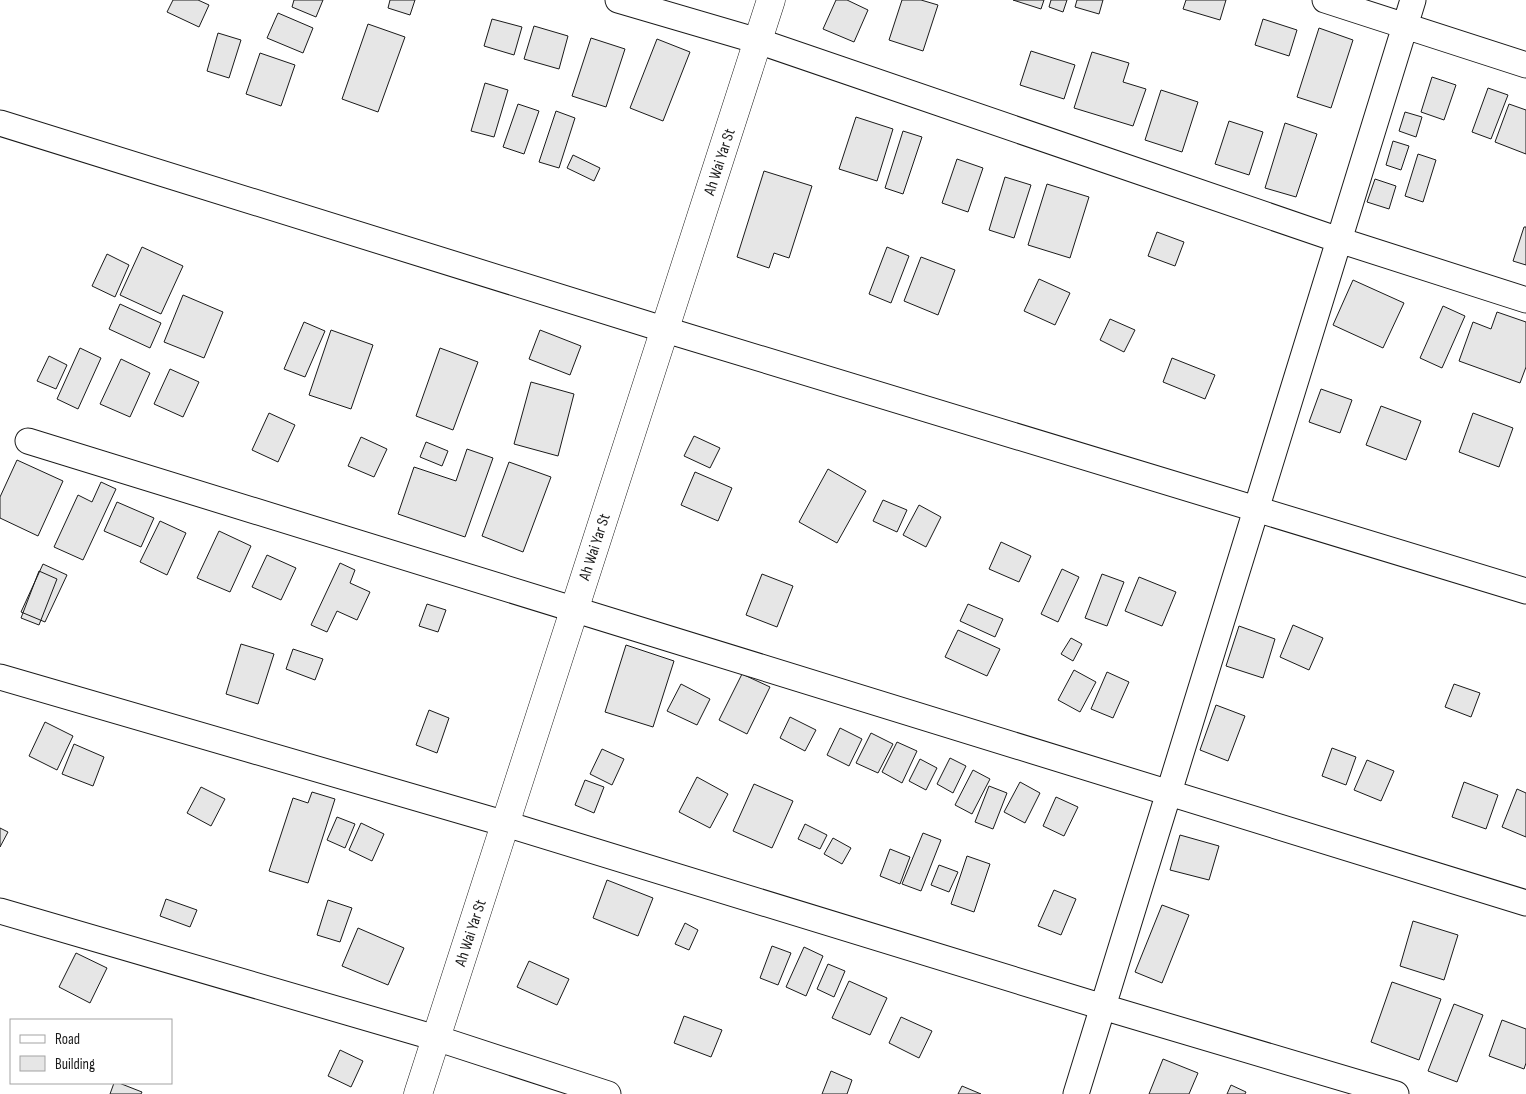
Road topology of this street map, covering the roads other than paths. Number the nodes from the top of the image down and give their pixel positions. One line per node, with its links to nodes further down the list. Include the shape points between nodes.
1 (618, 0): 6 (street)
2 (771, 0): 6 (street, Ah Wai Yar St)
3 (1325, 0): 5 (street)
4 (1413, 0): 5 (street)
5 (1405, 26): 7 (street); 9 (street)
6 (758, 41): 9 (street); 11 (street, Ah Wai Yar St)
7 (1526, 65)
8 (0, 123): 11 (street)
9 (1339, 240): 10 (street); 13 (street)
10 (1526, 300)
11 (666, 330): 13 (street); 15 (street, Ah Wai Yar St)
12 (28, 441): 15 (street)
13 (1256, 508): 14 (street); 17 (street)
14 (1526, 592)
15 (576, 609): 17 (street); 18 (street, Ah Wai Yar St)
16 (0, 677): 18 (street)
17 (1169, 793): 19 (street); 21 (street)
18 (506, 824): 21 (street); 22 (street, Ah Wai Yar St)
19 (1526, 903)
20 (0, 911): 22 (street)
21 (1103, 1007): 25 (street); 26 (street)
22 (436, 1038): 23 (street, Ah Wai Yar St); 24 (street)
23 (418, 1094)
24 (608, 1094)
25 (1076, 1094)
26 (1396, 1094)

